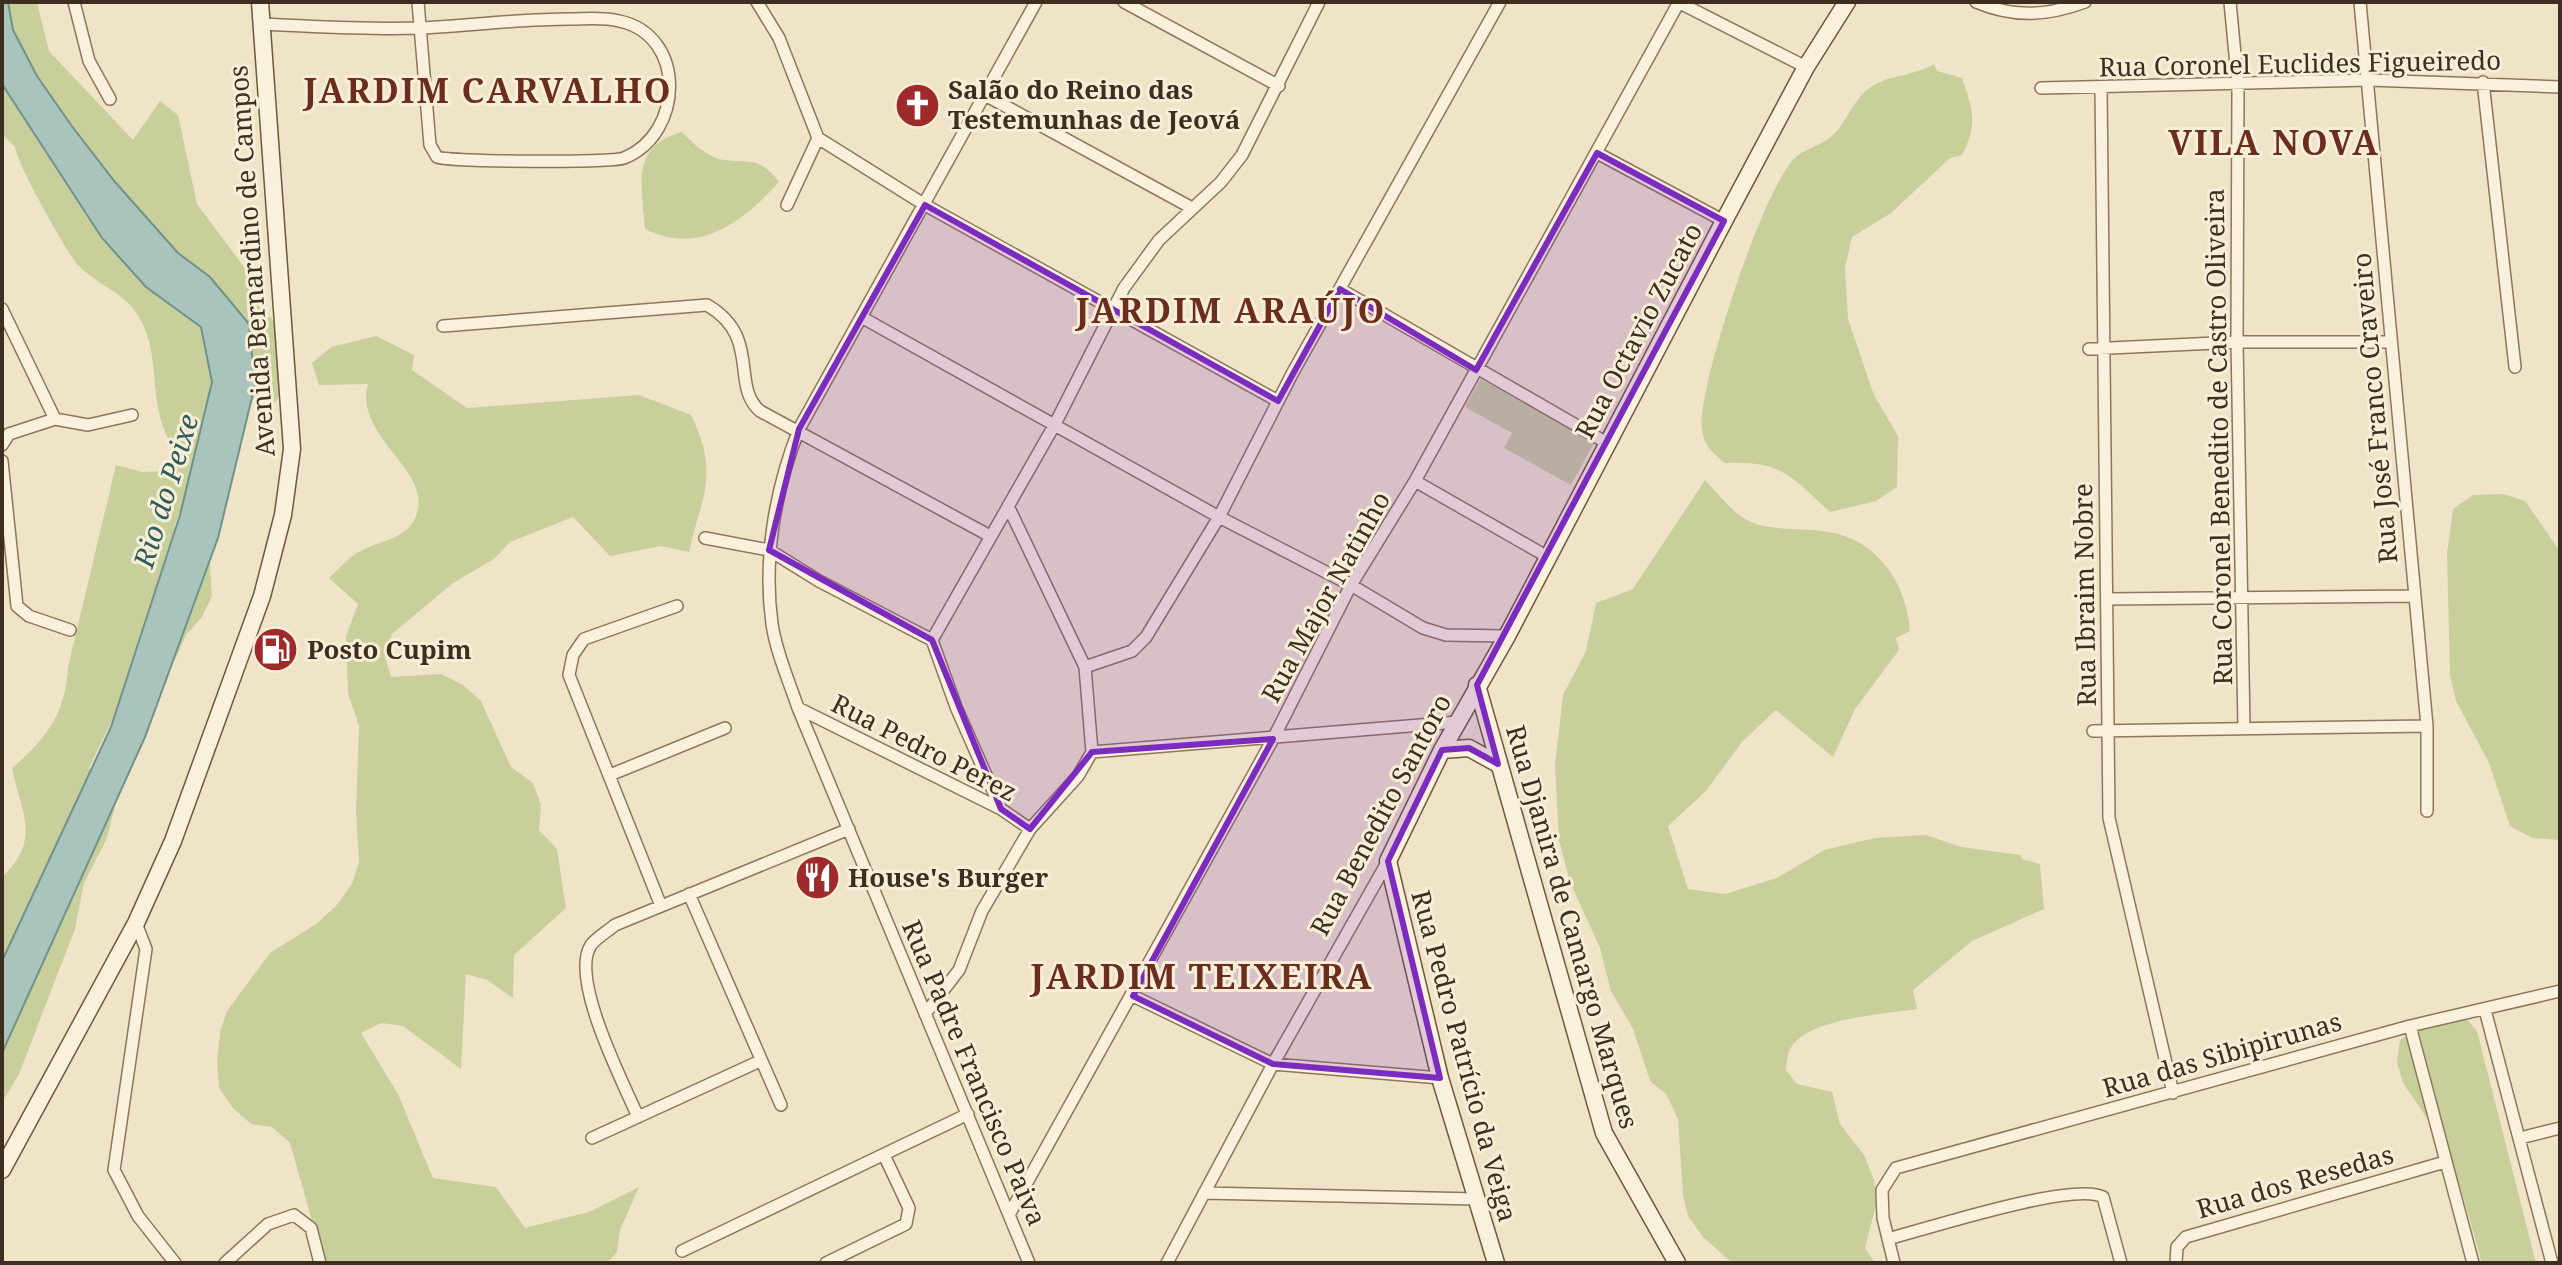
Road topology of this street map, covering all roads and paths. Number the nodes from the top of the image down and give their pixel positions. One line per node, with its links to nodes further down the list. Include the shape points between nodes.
1 (74, 2): 28 (street, via 89,61)
2 (260, 2): 17 (street, Avenida Bernardino de Campos)
3 (418, 2): 18 (street)
4 (757, 2): 29 (street, via 779,38)
5 (1036, 2): 27 (street, Rua Padre Francisco Paiva)
6 (1124, 2): 22 (street)
7 (1319, 2): 22 (street)
8 (1500, 2): 35 (street)
9 (1679, 2): 19 (street); 30 (street, Rua Major Natinho)
10 (1847, 2): 19 (street, Rua Octavio Zucato)
11 (1976, 2): 16 (street)
12 (1988, 2): 16 (street)
13 (2085, 2): 16 (street, via 2049,13)
14 (2230, 2): 23 (street, Rua Coronel Benedito de Castro Oliveira)
15 (2360, 2): 20 (street, Rua José Franco Craveiro)
16 (2000, 12)
17 (261, 24): 18 (street); 90 (street, Avenida Bernardino de Campos, via 292,449 283,515 262,596 173,841)
18 (419, 28): 18 (street, via 430,145 432,153 444,159 623,159 649,142 668,115 673,89 656,43 620,21 508,19)
19 (1806, 67): 34 (street, Rua Octavio Zucato)
20 (2369, 80): 21 (street, Rua Coronel Euclides Figueiredo); 23 (street, Rua Coronel Euclides Figueiredo); 41 (street, Rua José Franco Craveiro)
21 (2483, 82): 24 (street, Rua Coronel Euclides Figueiredo); 44 (street)
22 (1279, 86): 33 (street, via 1242,155)
23 (2238, 86): 26 (street, Rua Coronel Euclides Figueiredo); 40 (street, Rua Coronel Benedito de Castro Oliveira)
24 (2560, 87)
25 (2041, 88): 26 (street, Rua Coronel Euclides Figueiredo)
26 (2101, 88): 43 (street, Rua Ibraim Nobre)
27 (985, 95): 32 (street, Rua Padre Francisco Paiva); 33 (street)
28 (110, 99)
29 (818, 138): 31 (street); 32 (street)
30 (1597, 153): 34 (street); 45 (street, Rua Major Natinho)
31 (787, 205)
32 (925, 205): 37 (street); 38 (street, Rua Padre Francisco Paiva)
33 (1192, 208): 37 (street, via 1159,240)
34 (1724, 221): 51 (street, Rua Octavio Zucato)
35 (1340, 289): 45 (street); 46 (street)
36 (2, 309): 48 (street)
37 (1112, 309): 46 (street); 49 (street)
38 (863, 318): 49 (street); 50 (street, Rua Padre Francisco Paiva)
39 (443, 326): 50 (street, via 707,305 727,317 738,339 750,402)
40 (2237, 342): 41 (street); 43 (street); 64 (street, Rua Coronel Benedito de Castro Oliveira)
41 (2389, 342): 62 (street, Rua José Franco Craveiro)
42 (2089, 349): 43 (street)
43 (2104, 349): 63 (street, Rua Ibraim Nobre)
44 (2515, 367)
45 (1476, 370): 51 (street); 54 (street, Rua Major Natinho)
46 (1278, 401): 56 (street)
47 (132, 415): 48 (street, via 88,425)
48 (55, 419): 52 (street, via 9,434)
49 (1055, 424): 55 (street); 56 (street)
50 (799, 429): 57 (street); 59 (street, Rua Padre Francisco Paiva, via 786,462)
51 (1607, 443): 60 (street, Rua Octavio Zucato)
52 (2, 445)
53 (2, 461): 66 (street, via 17,606 29,616)
54 (1415, 481): 60 (street); 61 (street, Rua Major Natinho)
55 (1008, 506): 57 (street); 69 (street)
56 (1219, 517): 61 (street); 69 (street, via 1146,637 1132,651)
57 (990, 536): 68 (street)
58 (705, 538): 59 (street)
59 (769, 550): 68 (street); 71 (street, Rua Padre Francisco Paiva, via 773,627)
60 (1546, 556): 67 (street, Rua Octavio Zucato)
61 (1351, 585): 67 (street, via 1423,628 1446,635); 78 (street, Rua Major Natinho)
62 (2415, 596): 64 (street); 73 (street, Rua José Franco Craveiro)
63 (2108, 599): 64 (street); 76 (street, Rua Ibraim Nobre)
64 (2244, 599): 75 (street, Rua Coronel Benedito de Castro Oliveira)
65 (677, 606): 82 (street, via 584,639 573,655 569,675)
66 (70, 630)
67 (1507, 636): 70 (street, Rua Octavio Zucato)
68 (932, 640): 83 (street)
69 (1085, 667): 80 (street)
70 (1477, 685): 72 (street, Rua Benedito Santoro); 81 (street, Rua Djanira de Camargo Marques)
71 (798, 708): 83 (street, Rua Pedro Perez); 85 (street, Rua Padre Francisco Paiva)
72 (1457, 722): 78 (street); 79 (street, Rua Benedito Santoro)
73 (2427, 726): 75 (street); 84 (street, Rua José Franco Craveiro)
74 (725, 728): 82 (street)
75 (2244, 728): 76 (street)
76 (2109, 730): 77 (street); 99 (street, Rua Ibraim Nobre, via 2109,818)
77 (2093, 731)
78 (1273, 739): 80 (street); 92 (street, Rua Major Natinho)
79 (1442, 750): 81 (street, via 1469,748); 87 (street, Rua Benedito Santoro)
80 (1092, 752): 86 (street, via 1078,776)
81 (1498, 764): 121 (street, Rua Djanira de Camargo Marques, via 1604,1133)
82 (610, 775): 89 (street)
83 (1001, 809): 86 (street, Rua Pedro Perez)
84 (2427, 811)
85 (849, 829): 88 (street); 94 (street, Rua Padre Francisco Paiva)
86 (1030, 829): 94 (street, via 982,911 959,970)
87 (1388, 861): 97 (street, Rua Benedito Santoro); 98 (street, Rua Pedro Patrício da Veiga)
88 (691, 898): 89 (street); 96 (street)
89 (661, 906): 102 (street, via 615,925 590,946 585,968 587,991)
90 (136, 923): 108 (street, Avenida Bernardino de Campos); 114 (street, via 146,949 114,1170 138,1216)
91 (2560, 991): 93 (street, Rua das Sibipirunas)
92 (1133, 996): 97 (street); 111 (street, Rua Major Natinho)
93 (2485, 1010): 95 (street, Rua das Sibipirunas); 105 (street)
94 (925, 1014): 101 (street, Rua Padre Francisco Paiva)
95 (2410, 1026): 99 (street, Rua das Sibipirunas); 107 (street)
96 (760, 1061): 100 (street); 102 (street)
97 (1273, 1064): 98 (street); 109 (street, Rua Benedito Santoro)
98 (1440, 1078): 110 (street, Rua Pedro Patrício da Veiga)
99 (2173, 1093): 112 (street, Rua das Sibipirunas, via 1896,1168 1882,1190)
100 (781, 1105)
101 (968, 1114): 106 (street); 111 (street, Rua Padre Francisco Paiva)
102 (638, 1117): 104 (street)
103 (2560, 1128): 105 (street)
104 (592, 1138)
105 (2520, 1138): 126 (street)
106 (884, 1155): 113 (street); 117 (street, via 909,1208 906,1224)
107 (2445, 1162): 124 (street, Rua dos Resedas, via 2186,1237 2177,1247); 125 (street)
108 (2, 1170)
109 (1204, 1193): 110 (street); 119 (street, Rua Benedito Santoro)
110 (1476, 1199): 120 (street, Rua Pedro Patrício da Veiga)
111 (1010, 1213): 118 (street, Rua Padre Francisco Paiva)
112 (1888, 1239): 122 (street); 123 (street, via 2060,1194 2094,1192 2103,1197)
113 (682, 1251)
114 (175, 1263)
115 (225, 1263): 116 (street, via 268,1224 294,1215 311,1228)
116 (320, 1263)
117 (826, 1263)
118 (1029, 1263)
119 (1167, 1263)
120 (1496, 1263)
121 (1677, 1263)
122 (1894, 1263)
123 (2121, 1263)
124 (2176, 1263)
125 (2473, 1263)
126 (2552, 1263)

